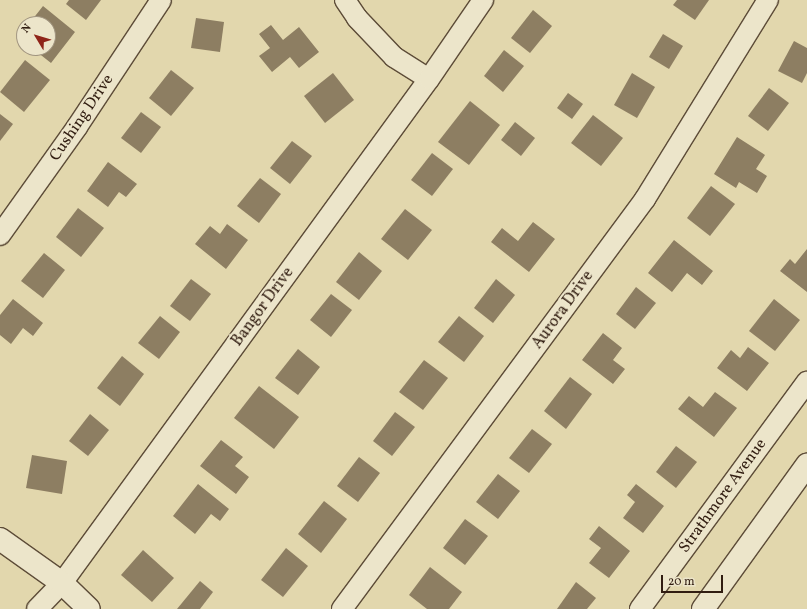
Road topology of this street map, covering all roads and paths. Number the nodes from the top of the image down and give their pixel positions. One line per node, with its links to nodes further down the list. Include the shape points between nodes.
1 (161, 0): 6 (street, Cushing Drive, via 77,127)
2 (346, 0): 5 (street, via 357,18 394,57)
3 (483, 0): 5 (street, Bangor Drive)
4 (768, 0): 13 (street, Aurora Drive, via 645,199)
5 (429, 79): 10 (street, Bangor Drive)
6 (0, 234)
7 (807, 382): 14 (street, Strathmore Avenue)
8 (807, 465): 15 (main road)
9 (0, 539): 10 (main road)
10 (62, 583): 11 (street, Bangor Drive); 12 (main road)
11 (37, 609)
12 (89, 609)
13 (342, 609)
14 (640, 609)
15 (703, 609)

